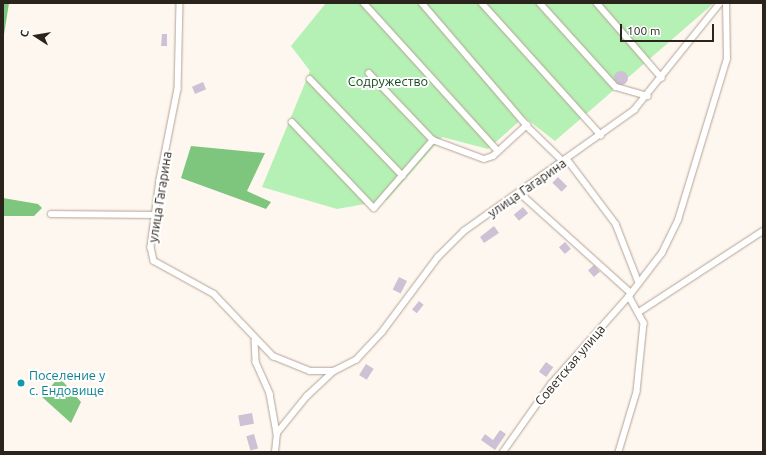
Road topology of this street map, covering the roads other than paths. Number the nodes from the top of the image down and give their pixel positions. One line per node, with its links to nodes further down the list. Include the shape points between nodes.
1 (180, 3): 22 (street, улица Гагарина, via 178,89)
2 (364, 3): 17 (street)
3 (422, 3): 14 (street)
4 (482, 3): 15 (street)
5 (540, 3): 12 (street, via 616,87)
6 (597, 3): 10 (street)
7 (719, 3): 10 (street, улица Гагарина)
8 (726, 3): 24 (street, Советская улица, via 727,59 688,187 662,253)
9 (369, 73): 16 (street)
10 (662, 78): 12 (street, улица Гагарина)
11 (310, 79): 19 (street)
12 (648, 96): 15 (street, улица Гагарина)
13 (292, 122): 19 (street, via 374,208)
14 (527, 125): 17 (street); 18 (street)
15 (601, 136): 18 (street, улица Гагарина)
16 (433, 140): 17 (street, via 484,159); 19 (street)
17 (498, 151)
18 (566, 161): 20 (street, улица Гагарина); 24 (street, via 616,224)
19 (403, 176)
20 (520, 192): 25 (street); 28 (street, улица Гагарина, via 464,231 438,257 361,355)
21 (51, 214): 22 (street)
22 (155, 215): 27 (street, улица Гагарина, via 151,247 154,261 214,294)
23 (763, 231): 26 (street)
24 (639, 283): 25 (street, Советская улица)
25 (630, 294): 26 (street); 31 (street, Советская улица, via 551,384)
26 (639, 312): 32 (street, via 644,323 637,392)
27 (255, 341): 28 (street, улица Гагарина, via 272,356 310,371); 29 (street, via 256,362 270,394)
28 (334, 371): 29 (street, улица Гагарина, via 307,396)
29 (277, 433): 30 (street)
30 (275, 452)
31 (503, 452)
32 (619, 452)

